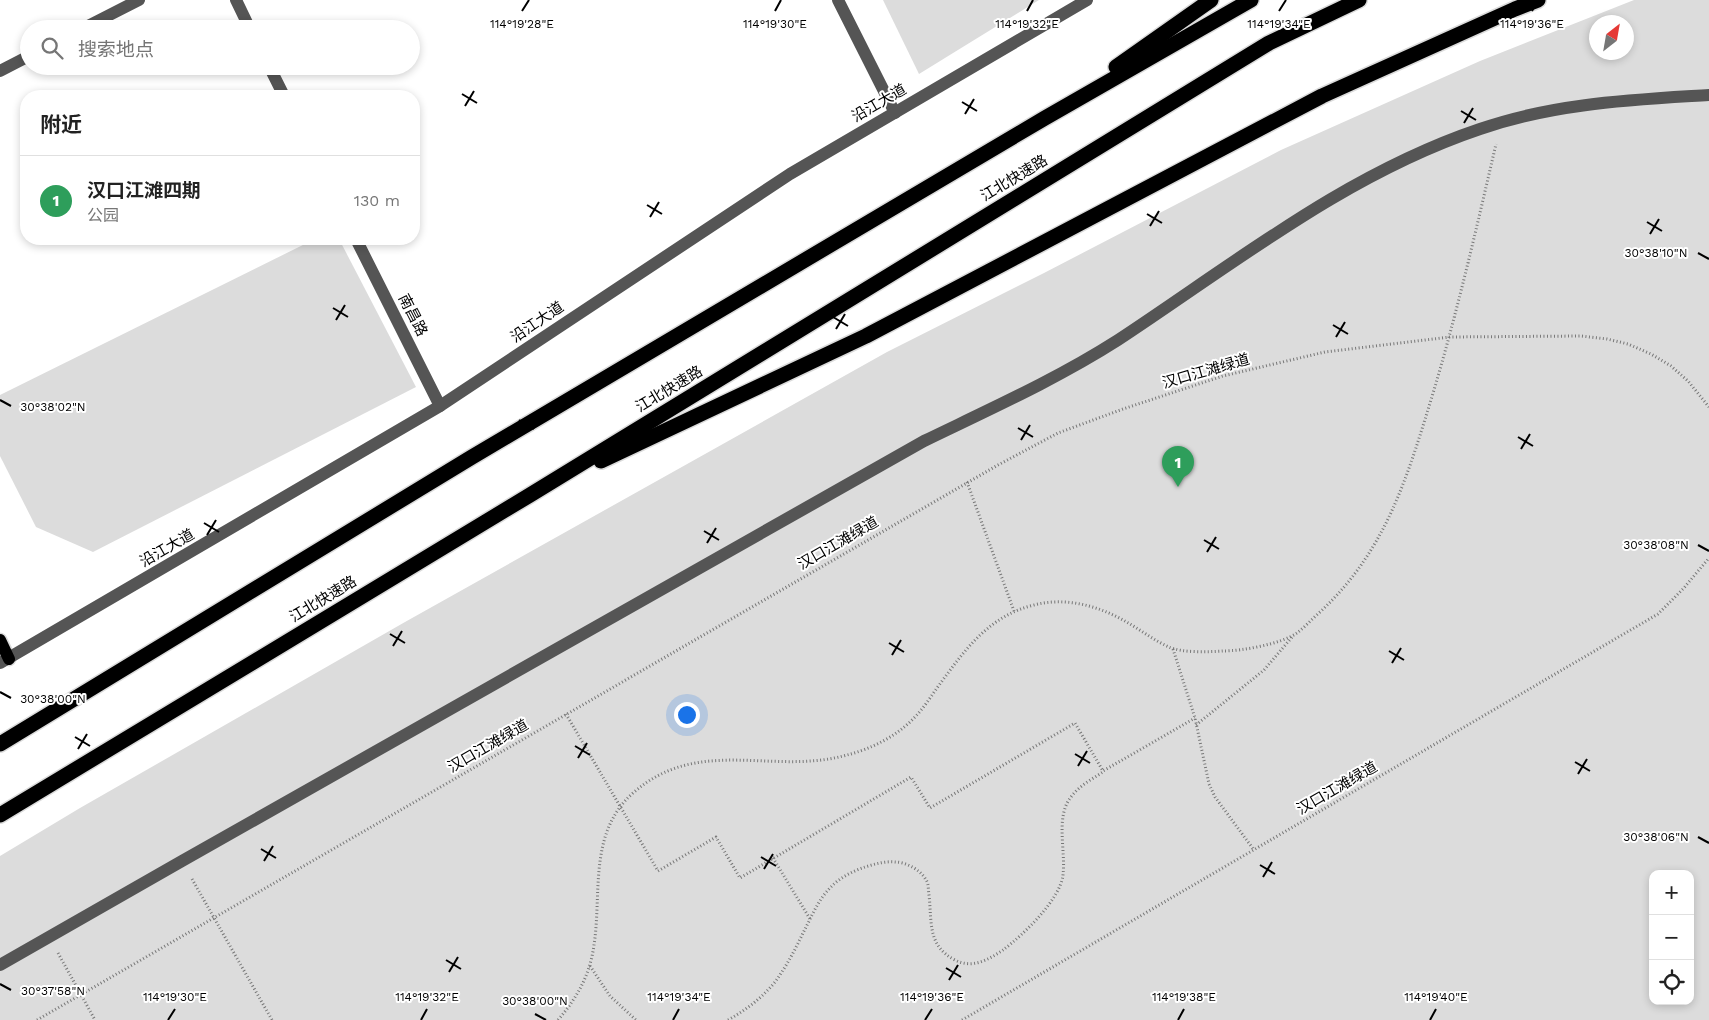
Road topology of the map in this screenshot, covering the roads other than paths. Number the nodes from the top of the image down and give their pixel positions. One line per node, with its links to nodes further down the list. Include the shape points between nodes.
1 (139, 0): 9 (street)
2 (236, 0): 10 (street)
3 (838, 0): 16 (street)
4 (1088, 0): 16 (street, 沿江大道)
5 (1211, 0): 17 (highway)
6 (1251, 0): 17 (highway)
7 (1359, 0): 20 (highway, 江北快速路, via 1269,43)
8 (1538, 0): 20 (highway, via 1322,96 866,336)
9 (100, 20)
10 (246, 20)
11 (20, 61): 12 (street)
12 (0, 71)
13 (274, 75): 14 (street)
14 (281, 90)
15 (1709, 95): 25 (street, via 1574,106 1532,113 1479,129 1416,154 1357,183 1117,340 1048,381 924,441)
16 (895, 113): 19 (street, 沿江大道, via 790,174)
17 (1045, 118): 23 (highway, via 472,457)
18 (359, 245): 19 (street, 南昌路)
19 (440, 406): 22 (street, 沿江大道)
20 (530, 495): 24 (highway, 江北快速路)
21 (0, 640): 22 (main road)
22 (5, 661)
23 (0, 744)
24 (0, 815)
25 (0, 965)

